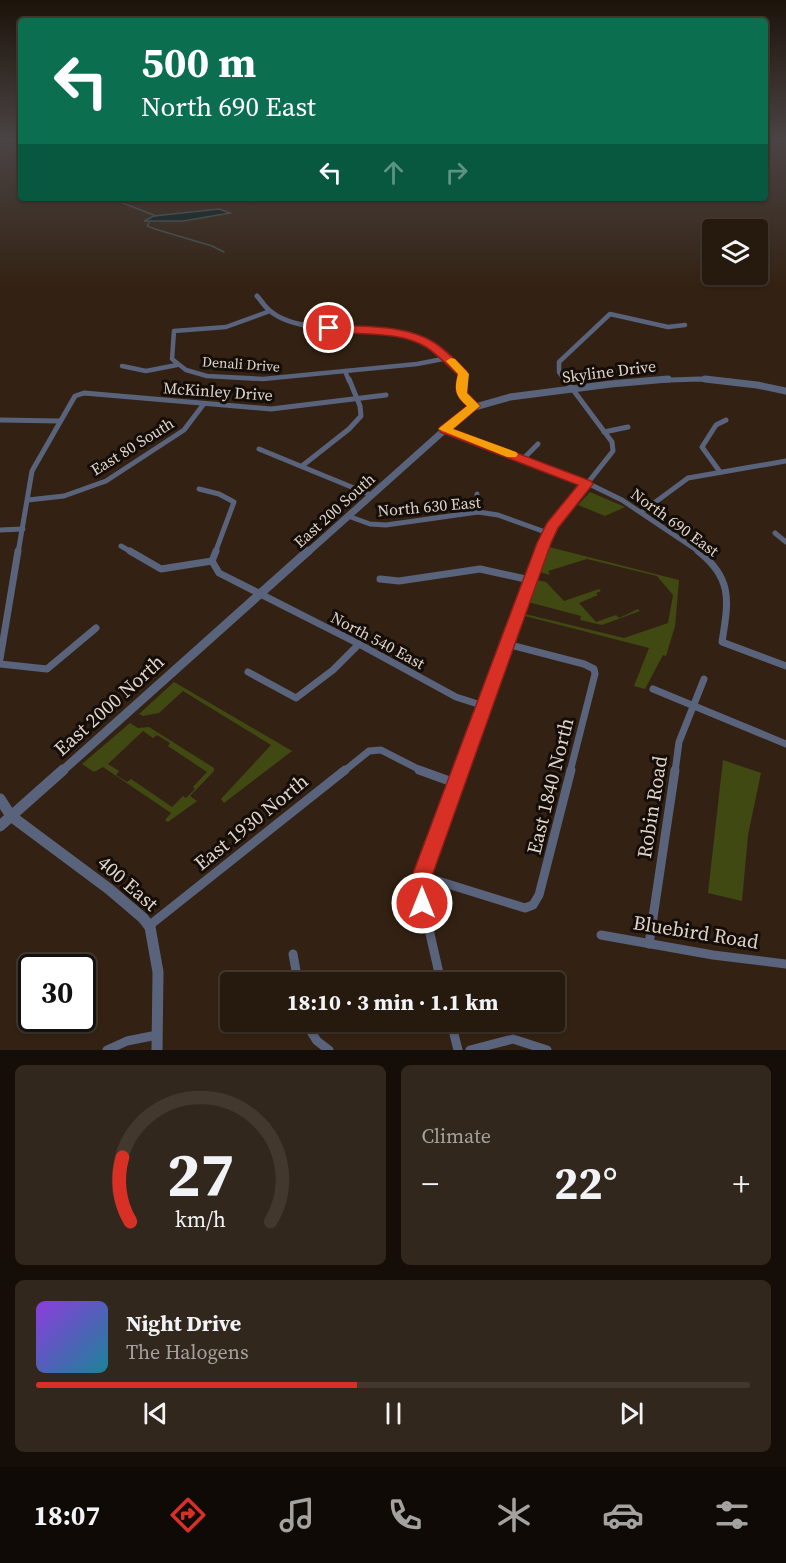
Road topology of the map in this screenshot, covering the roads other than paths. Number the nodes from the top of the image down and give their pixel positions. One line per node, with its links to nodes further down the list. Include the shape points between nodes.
1 (257, 296): 2 (street)
2 (270, 311): 4 (street, via 319,327 408,336); 5 (street, via 226,327 174,331 172,354)
3 (686, 325): 8 (street, via 668,327 608,314 559,362 559,372)
4 (448, 358): 7 (street, Denali Drive); 13 (street, via 463,374 461,394)
5 (177, 365): 6 (street, via 146,371); 7 (street, Denali Drive, via 199,374 262,380)
6 (122, 366)
7 (345, 371): 11 (street)
8 (571, 389): 9 (street, Skyline Drive, via 672,378 753,383); 13 (street, Skyline Drive); 19 (street)
9 (786, 391)
10 (386, 395): 11 (street, McKinley Drive)
11 (357, 399): 12 (street, McKinley Drive, via 271,409); 24 (street, via 359,419)
12 (203, 405): 16 (street, McKinley Drive, via 84,393 71,399); 30 (street, East 80 South, via 184,430 106,481 64,496)
13 (474, 406): 18 (street, Skyline Drive)
14 (0, 420): 16 (street)
15 (726, 420): 25 (street, via 716,425 702,447)
16 (59, 421): 30 (street, via 32,471)
17 (628, 427): 19 (street)
18 (444, 429): 22 (street, North 690 East); 29 (street, East 200 South)
19 (604, 432): 26 (street, via 614,451)
20 (538, 444): 22 (street)
21 (259, 449): 24 (street)
22 (523, 459): 26 (street, North 690 East)
23 (786, 461): 25 (street)
24 (302, 466): 29 (street)
25 (720, 472): 32 (street, via 681,481)
26 (586, 484): 32 (street, North 690 East); 36 (street)
27 (199, 489): 40 (street, via 234,502)
28 (477, 494): 31 (street)
29 (371, 495): 33 (street, East 200 South)
30 (28, 500): 34 (street)
31 (478, 512): 33 (street, North 630 East, via 386,525); 36 (street, North 630 East)
32 (642, 512): 50 (street, North 690 East, via 701,553 720,575 728,600 722,642)
33 (348, 516): 43 (street, East 200 South)
34 (23, 529): 35 (street); 48 (street)
35 (0, 530)
36 (548, 533): 42 (street)
37 (776, 533): 38 (street)
38 (786, 542)
39 (121, 546): 40 (street, via 161,569)
40 (212, 561): 43 (street, North 540 East, via 219,573)
41 (380, 579): 42 (street, via 480,569)
42 (530, 580): 47 (street)
43 (260, 595): 44 (street, East 200 South); 46 (street, North 540 East)
44 (242, 610): 59 (street, East 2000 North)
45 (96, 628): 49 (street, via 47,669)
46 (359, 644): 51 (street, via 296,698); 55 (street, North 540 East, via 456,697)
47 (507, 644): 55 (street); 61 (street, East 1840 North, via 583,663 594,669 595,674 539,895 528,908)
48 (0, 659)
49 (0, 664)
50 (786, 666)
51 (248, 672)
52 (704, 680): 54 (street, Robin Road)
53 (653, 688): 54 (street)
54 (693, 705): 56 (street); 64 (street, Robin Road, via 679,742)
55 (484, 706): 57 (street)
56 (786, 744)
57 (455, 783): 61 (street); 62 (street, East 1930 North, via 416,769 384,751 375,749 363,754)
58 (0, 799): 59 (street)
59 (11, 816): 60 (street, East 2000 North); 62 (street, 400 East, via 111,890)
60 (0, 826)
61 (422, 876): 68 (street, via 420,890)
62 (150, 925): 71 (street, 400 East, via 156,961)
63 (602, 935): 64 (street, Bluebird Road)
64 (649, 944): 66 (street, Bluebird Road)
65 (293, 954): 67 (street)
66 (786, 964)
67 (296, 972)
68 (439, 972)
69 (311, 1032): 74 (street)
70 (454, 1032): 75 (street)
71 (157, 1035): 72 (street); 73 (street, 400 East)
72 (107, 1050)
73 (157, 1050)
74 (329, 1050)
75 (458, 1050)
76 (470, 1050): 77 (street, via 513,1039)
77 (547, 1050)

